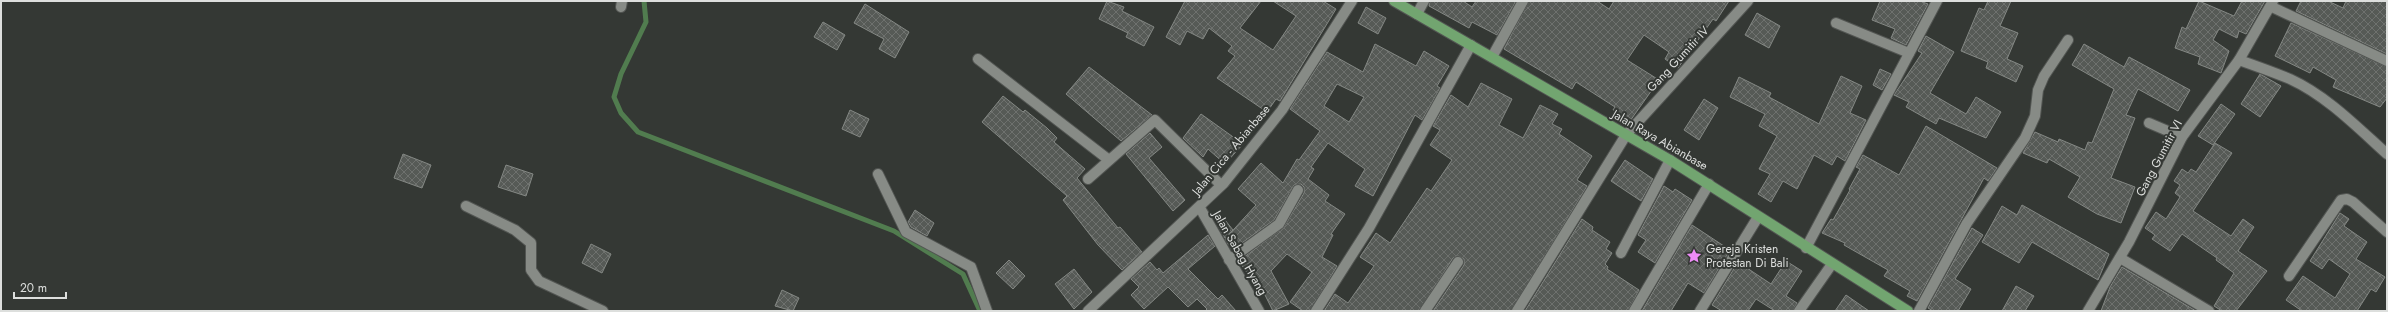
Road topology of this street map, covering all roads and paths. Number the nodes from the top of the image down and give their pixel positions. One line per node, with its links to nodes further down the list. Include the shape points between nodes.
1 (1352, 1): 26 (street, Jalan Cica - Abianbase, via 1282,110)
2 (1394, 1): 8 (main road, Jalan Raya Abianbase)
3 (1424, 1): 8 (street)
4 (1523, 1): 13 (street)
5 (1748, 1): 18 (street, Gang Gumitir IV)
6 (1937, 1): 12 (street)
7 (2273, 4): 15 (street, Gang Gumitir VI); 16 (street)
8 (1417, 14): 11 (main road, Jalan Raya Abianbase)
9 (1836, 23): 12 (street)
10 (2068, 40): 50 (street, via 2044,76 2038,90 2035,116 2025,138 1967,223)
11 (1471, 44): 13 (main road, Jalan Raya Abianbase); 43 (street, via 1369,228)
12 (1909, 53): 32 (street)
13 (1492, 57): 18 (main road, Jalan Raya Abianbase)
14 (978, 60): 21 (street)
15 (2239, 60): 19 (street, Gang Gumitir VI); 20 (street, via 2291,80 2321,98 2343,114)
16 (2387, 61)
17 (2149, 123): 19 (street)
18 (1626, 135): 22 (main road, Jalan Raya Abianbase); 45 (street, Gang Gumitir IV)
19 (2182, 137): 34 (street, Gang Gumitir VI)
20 (2387, 154)
21 (1109, 160): 24 (street); 26 (street, via 1155,120)
22 (1670, 160): 25 (main road, Jalan Raya Abianbase); 33 (street)
23 (878, 174): 40 (street, via 906,232 970,267)
24 (1088, 179)
25 (1709, 184): 30 (main road, Jalan Raya Abianbase); 46 (street)
26 (1222, 186): 29 (street, Jalan Cica - Abianbase)
27 (1298, 190): 35 (street, via 1279,224)
28 (466, 206): 39 (street, via 515,230 531,243 531,270 539,281)
29 (1200, 208): 35 (street, Jalan Sabag Hyang); 41 (street, Jalan Cica - Abianbase)
30 (1758, 217): 32 (main road, Jalan Raya Abianbase); 47 (street)
31 (2387, 232): 38 (street, via 2353,202 2347,199 2340,200)
32 (1806, 248): 37 (main road, Jalan Raya Abianbase)
33 (1621, 253)
34 (2120, 258): 51 (street, Gang Gumitir VI); 52 (street)
35 (1229, 260): 42 (street, Jalan Sabag Hyang)
36 (1458, 262): 44 (street)
37 (1832, 264): 48 (street); 49 (main road, Jalan Raya Abianbase)
38 (2289, 276)
39 (603, 311)
40 (987, 311)
41 (1088, 311)
42 (1259, 311)
43 (1316, 311)
44 (1425, 311)
45 (1516, 311)
46 (1634, 311)
47 (1700, 311)
48 (1799, 311)
49 (1908, 311)
50 (1919, 311)
51 (2088, 311)
52 (2209, 311)

